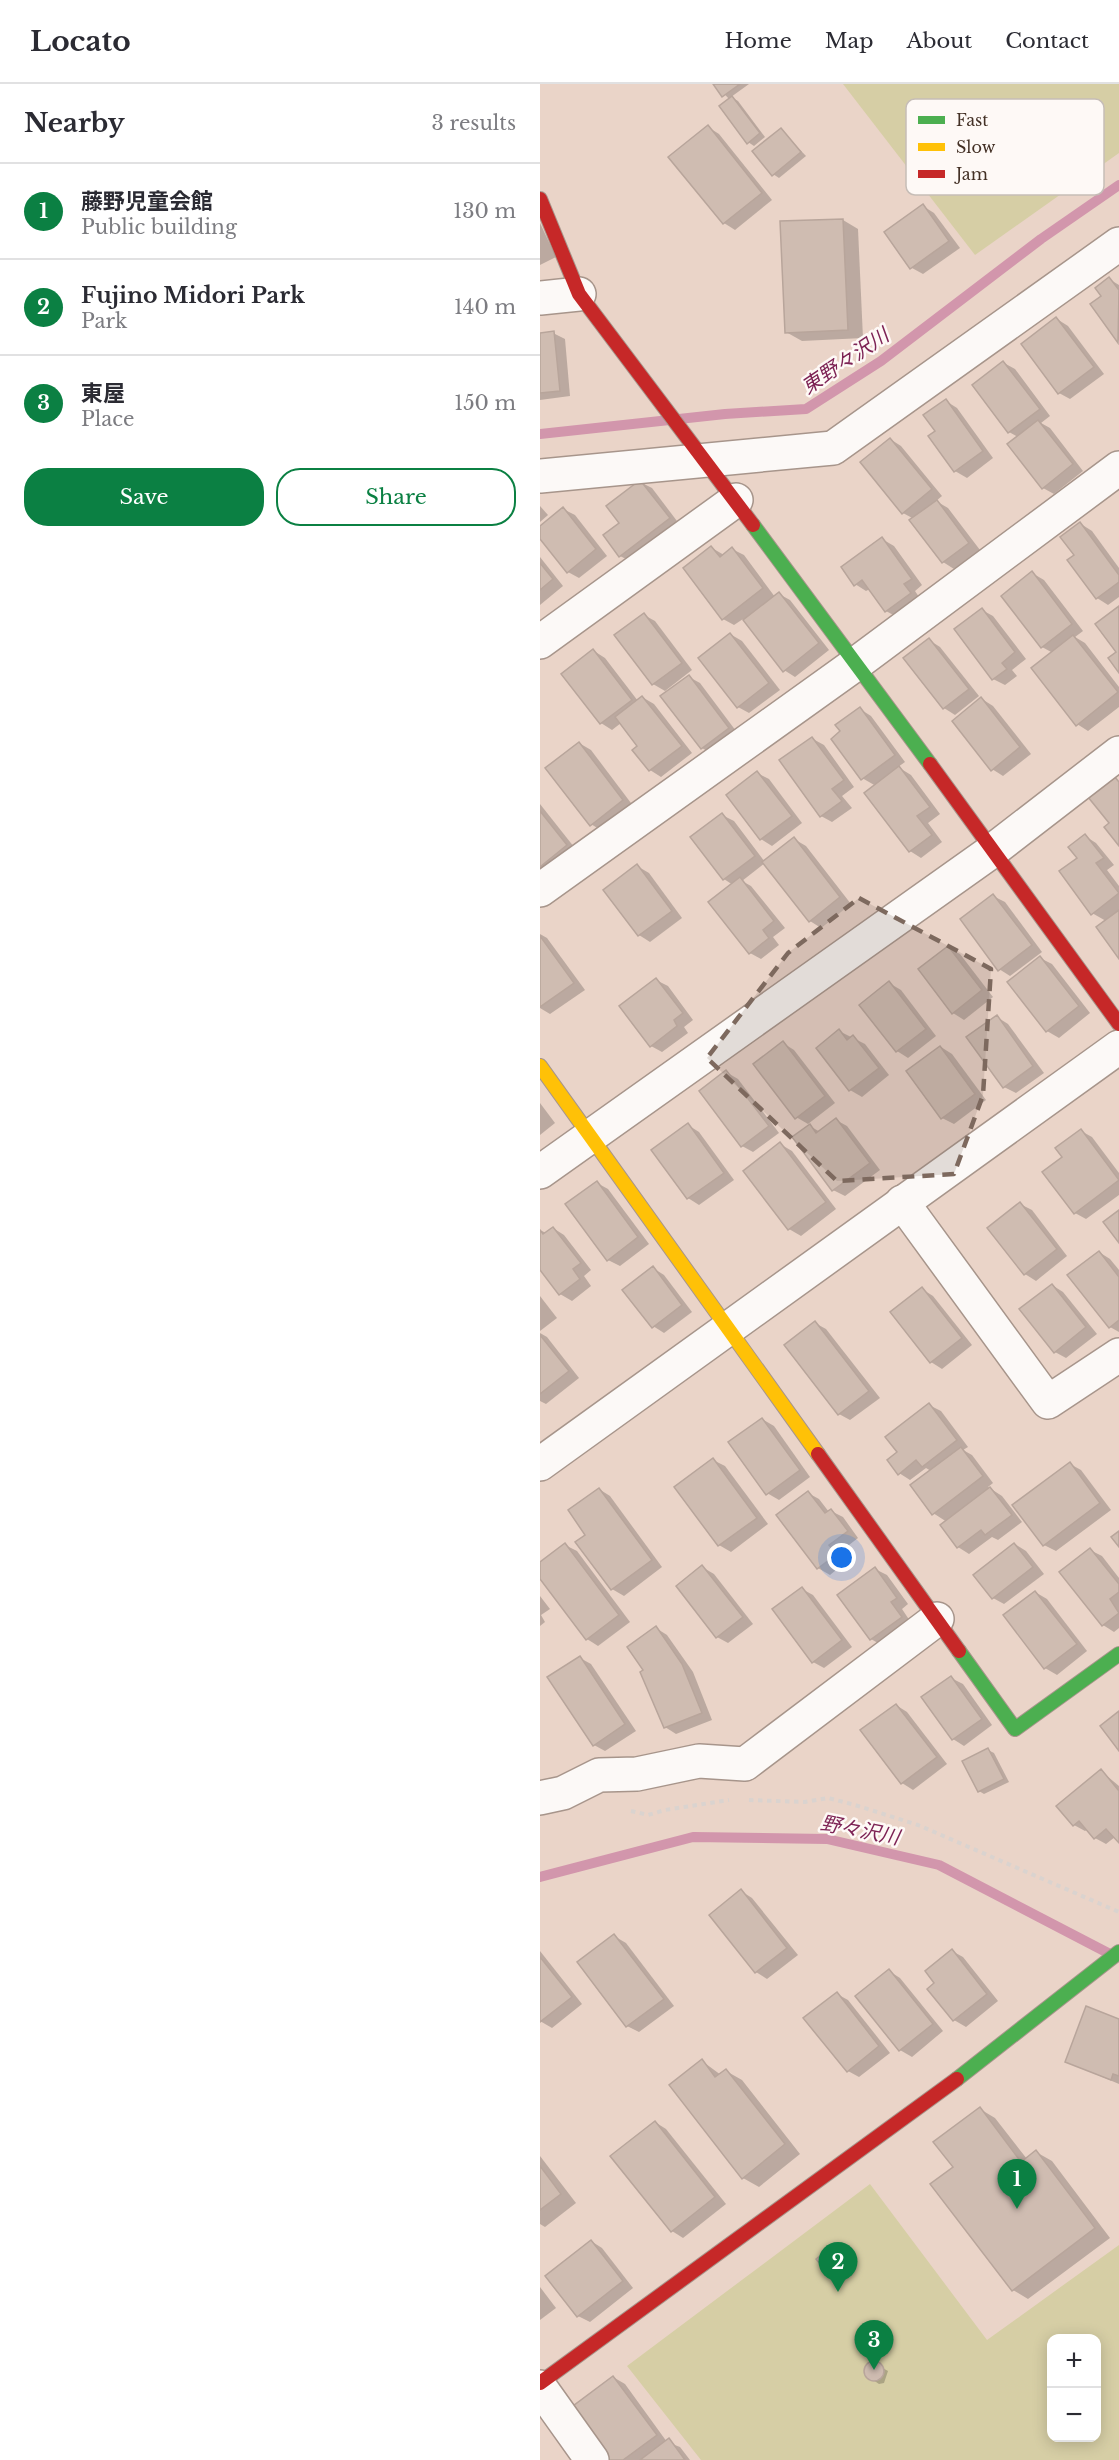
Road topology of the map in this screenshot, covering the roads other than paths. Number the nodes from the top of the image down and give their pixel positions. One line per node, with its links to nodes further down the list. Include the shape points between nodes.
1 (540, 199): 3 (street)
2 (1119, 244): 5 (street, via 833,448)
3 (579, 294): 4 (street); 5 (street)
4 (540, 298)
5 (706, 460): 7 (street); 8 (street)
6 (1119, 468): 10 (street)
7 (540, 476)
8 (736, 500): 9 (street); 10 (street)
9 (540, 642)
10 (857, 663): 12 (street); 13 (street)
11 (1119, 753): 12 (street)
12 (992, 851): 14 (street); 17 (street)
13 (540, 890)
14 (1119, 1024)
15 (1119, 1047): 19 (street)
16 (540, 1066): 17 (street)
17 (592, 1136): 18 (street); 20 (street)
18 (540, 1172)
19 (902, 1202): 20 (street); 21 (street, via 1048,1402)
20 (728, 1327): 22 (street); 23 (street)
21 (1119, 1355)
22 (540, 1464)
23 (937, 1619): 24 (street, via 1015,1729); 25 (street, via 746,1764 699,1761 637,1774 599,1775 563,1793)
24 (1119, 1654)
25 (540, 1798)
26 (1119, 1952): 27 (street, via 969,2070)
27 (540, 2385): 28 (street)
28 (592, 2460)

